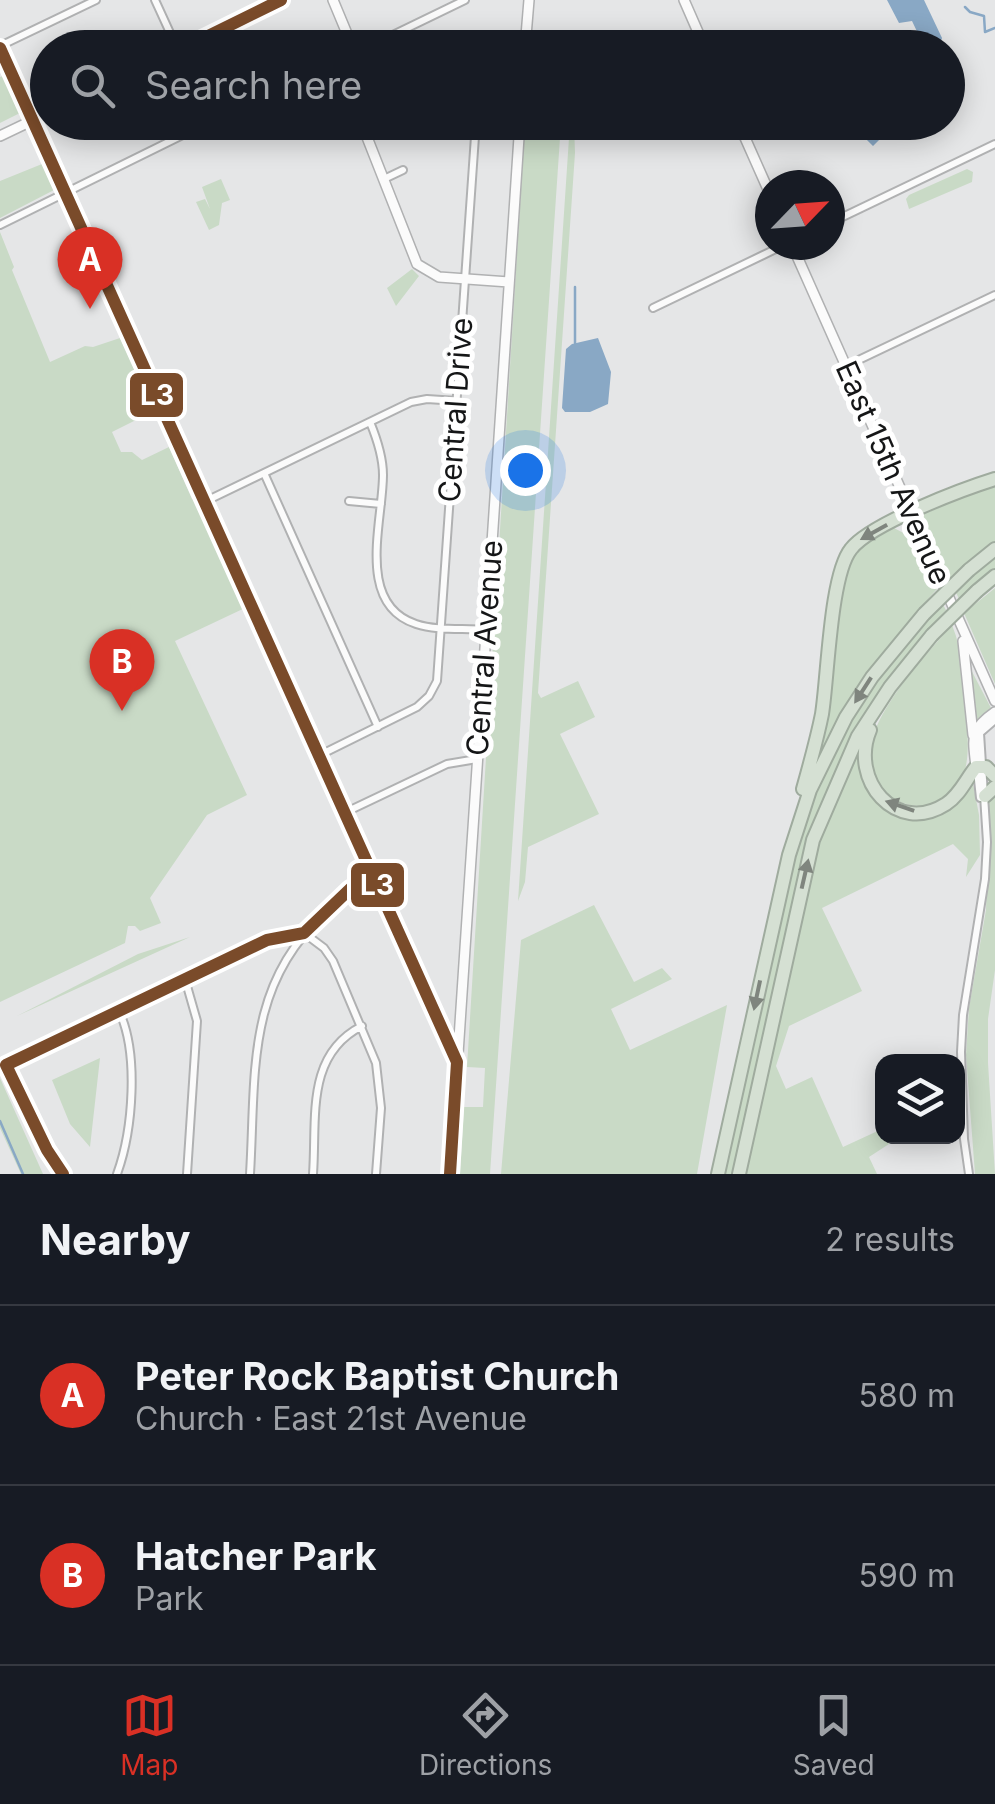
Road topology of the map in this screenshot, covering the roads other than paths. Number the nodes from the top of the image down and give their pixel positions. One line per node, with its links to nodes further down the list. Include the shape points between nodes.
1 (96, 0): 8 (street)
2 (155, 0): 9 (street)
3 (281, 0): 10 (street)
4 (333, 0): 11 (street)
5 (465, 0): 12 (street)
6 (529, 0): 13 (street)
7 (684, 0): 14 (street)
8 (35, 30)
9 (171, 30)
10 (218, 30)
11 (346, 30)
12 (403, 30)
13 (527, 30)
14 (697, 30)
15 (30, 32): 16 (street)
16 (0, 47): 17 (street)
17 (30, 113)
18 (30, 121): 19 (street)
19 (0, 136)
20 (42, 140): 30 (street)
21 (173, 140): 30 (street)
22 (369, 140): 29 (street)
23 (475, 140): 35 (street, Central Drive)
24 (519, 140): 36 (street, Central Avenue)
25 (746, 140): 28 (street)
26 (995, 144): 31 (street)
27 (403, 170): 29 (street)
28 (759, 170)
29 (384, 179): 35 (street, via 416,264 432,275)
30 (66, 193): 32 (street); 45 (street)
31 (845, 216)
32 (0, 225)
33 (755, 259): 38 (street)
34 (799, 260): 39 (street, East 15th Avenue)
35 (465, 280): 36 (street); 40 (street, Central Drive)
36 (510, 282): 52 (street, Central Avenue)
37 (995, 295): 39 (street)
38 (654, 308)
39 (846, 366): 47 (street, East 15th Avenue)
40 (457, 400): 41 (street, via 417,400); 50 (street, Central Drive)
41 (370, 422): 42 (street); 46 (street, via 382,462)
42 (264, 474): 45 (street); 56 (street)
43 (995, 479): 47 (highway)
44 (350, 501): 46 (street)
45 (204, 502): 58 (street)
46 (381, 504): 50 (street, via 377,569 385,598 406,620)
47 (911, 514): 51 (street, East 15th Avenue); 65 (highway, one-way to 65, via 863,537 842,567 822,714)
48 (995, 550): 65 (highway, one-way to 65, bridge, via 924,614 872,678 810,790)
49 (987, 584): 53 (highway, bridge, via 932,635)
50 (442, 627): 52 (street); 56 (street, Central Drive, via 438,676 429,696)
51 (961, 628): 54 (street, East 15th Avenue); 57 (street)
52 (486, 630): 59 (street, Central Avenue)
53 (890, 687): 60 (highway, one-way to 53, via 956,796 934,810 899,809 876,793 864,770 863,747); 81 (highway, one-way to 53, via 813,840 845,761)
54 (995, 702)
55 (995, 716): 57 (street); 60 (street, via 980,733)
56 (378, 726): 58 (street)
57 (973, 735): 60 (street)
58 (318, 756): 63 (street)
59 (478, 759): 63 (street, via 446,764); 71 (street, Central Avenue)
60 (979, 767): 61 (highway); 62 (street); 64 (street)
61 (995, 776)
62 (990, 792): 64 (street)
63 (344, 813): 66 (street)
64 (985, 848): 82 (street, via 962,1034)
65 (788, 855): 80 (highway, one-way to 80)
66 (372, 876): 67 (street); 71 (street)
67 (304, 933): 68 (street, via 272,938); 70 (street, via 330,956); 76 (street, via 277,973 262,1018)
68 (185, 979): 69 (street); 75 (street, via 196,1021)
69 (119, 1011): 72 (street); 74 (street, via 131,1062)
70 (362, 1026): 77 (street, via 336,1043 322,1067); 78 (street, via 380,1092)
71 (456, 1062): 79 (street, Central Avenue)
72 (3, 1067): 73 (street)
73 (62, 1174)
74 (117, 1174)
75 (186, 1174)
76 (250, 1174)
77 (314, 1174)
78 (376, 1174)
79 (450, 1174)
80 (718, 1174)
81 (739, 1174)
82 (969, 1174)

